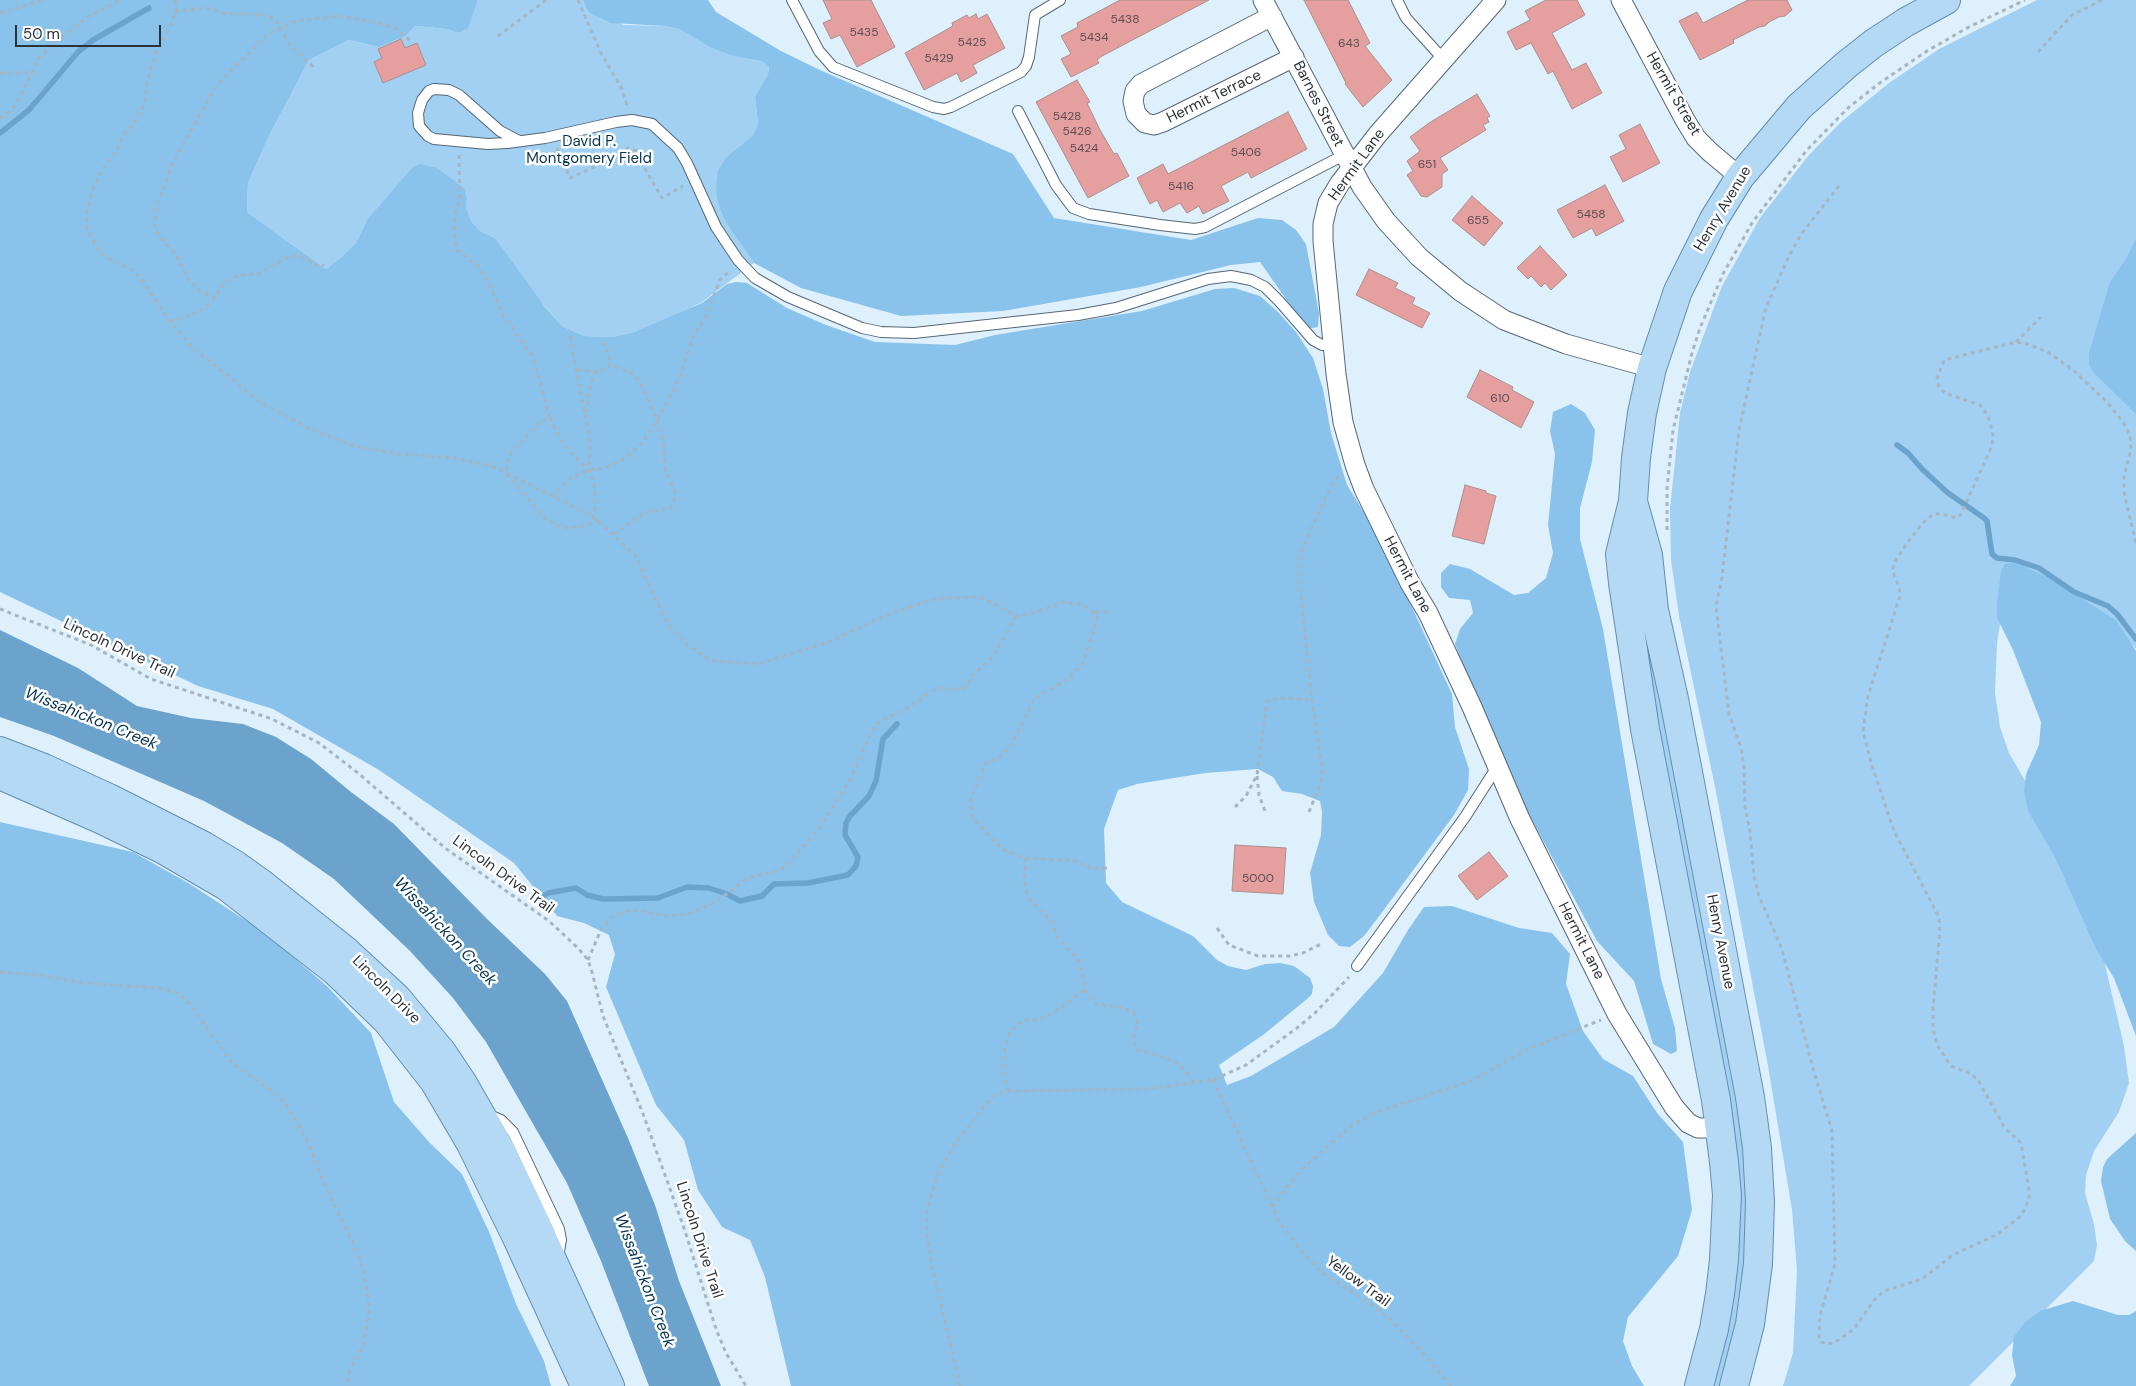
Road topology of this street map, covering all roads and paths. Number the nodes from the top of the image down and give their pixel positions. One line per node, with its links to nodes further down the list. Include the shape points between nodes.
1 (44, 0): 16 (path)
2 (120, 0): 25 (path, via 88,17 56,42)
3 (175, 0): 15 (path)
4 (546, 0): 18 (path)
5 (578, 0): 28 (path, via 622,89)
6 (792, 0): 7 (lane, via 819,52 833,67 944,109 1021,72 1029,58 1035,14)
7 (1060, 0)
8 (1397, 0): 22 (lane, via 1406,18)
9 (1496, 0): 22 (street, Hermit Lane)
10 (1621, 0): 33 (street, Hermit Street, via 1696,138)
11 (2025, 0): 60 (path, via 1927,51 1848,108 1806,151 1752,223 1710,302 1683,384 1670,452)
12 (2102, 0): 20 (path, via 2072,15)
13 (1936, 2): 33 (main road, Henry Avenue, via 1874,44 1818,89)
14 (1268, 8): 21 (street, Barnes Street); 21 (street, Hermit Terrace, via 1141,84 1135,90 1133,101 1136,114 1145,123 1163,122)
15 (175, 12): 17 (path, via 202,8 233,14 257,14 276,20); 40 (path, via 157,50 145,102 137,120 122,135 117,149 102,170 87,212 87,226 99,251 132,270 153,293)
16 (0, 13)
17 (281, 28): 19 (path, via 296,20 341,16 389,26); 23 (path, via 291,47); 38 (path, via 262,39 214,90 180,150 155,213 155,227 176,254 188,280 201,292)
18 (498, 36)
19 (411, 40)
20 (2038, 52)
21 (1294, 57): 31 (street, Barnes Street)
22 (1444, 60): 31 (street, Hermit Lane, via 1378,134)
23 (315, 68)
24 (0, 73): 25 (path)
25 (31, 73): 27 (path, via 18,102)
26 (1018, 111): 31 (lane, via 1056,185 1073,208 1089,214 1160,225 1195,229 1216,223)
27 (0, 118)
28 (632, 120): 29 (lane); 36 (lane, via 652,124 678,148 716,227)
29 (519, 141): 30 (lane); 30 (lane, via 500,132 459,95 443,89 429,91 419,106 420,126 434,140)
30 (458, 142): 50 (path, via 460,192 454,232 457,250 478,266 502,313 532,357)
31 (1348, 161): 44 (street, Hermit Lane, via 1328,203 1323,224); 46 (street, Barnes Street, via 1374,204 1403,241 1439,275 1482,307 1529,331)
32 (564, 166): 35 (path, via 570,178 622,154 627,148 638,151 639,159 662,198)
33 (1740, 177): 46 (main road, Henry Avenue, via 1678,291)
34 (1839, 186): 43 (path, via 1802,234 1766,307 1739,430 1716,606 1729,714 1744,767 1745,806 1754,876 1782,949 1832,1131 1835,1264 1819,1328 1821,1342 1827,1344 1834,1343 1854,1329 1884,1291 1922,1279 1953,1254 1998,1234 2022,1215 2029,1199 2021,1143 2004,1127 1978,1080 1951,1066 1937,1046 1933,1009 1939,917 1894,831 1863,731 1868,696 1900,596 1893,568 1895,561 1933,514 1957,518 1961,514 1990,454 1993,435 1987,414 1970,400 1945,393 1937,378 1940,368 1944,360 1953,356)
35 (673, 192)
36 (739, 262): 44 (lane, via 756,278 788,297 850,324 893,334 1097,312 1138,303 1208,279 1237,277 1265,288 1313,340 1322,346); 51 (path, via 720,280 705,318 693,337 679,379)
37 (324, 265): 38 (path, via 318,266 302,257 286,258 258,274 230,279)
38 (216, 297): 40 (path, via 196,314)
39 (2041, 317): 43 (path)
40 (170, 321): 54 (path, via 192,347 260,402 312,430 354,446 470,461 492,466)
41 (570, 336): 47 (path)
42 (602, 342): 45 (path)
43 (2016, 342): 61 (path, via 2049,353 2072,369 2123,422 2130,435 2131,449 2124,476 2124,493)
44 (1334, 345): 52 (street, Hermit Lane, via 1344,422)
45 (611, 366): 48 (path); 51 (path, via 632,373 640,382)
46 (1652, 368): 56 (main road, Henry Avenue, via 1642,413)
47 (577, 370): 48 (path); 49 (path)
48 (597, 372): 49 (path, via 591,382)
49 (586, 416): 53 (path, via 591,447)
50 (550, 418): 53 (path, via 563,444); 54 (path, via 540,423 515,448 509,456)
51 (657, 421): 53 (path, via 631,454 604,468); 59 (path, via 664,444 665,468 675,492 674,501 670,508 646,512)
52 (1354, 465): 66 (path, via 1335,479 1301,554 1300,587); 68 (street, Hermit Lane, via 1428,614)
53 (588, 470): 55 (path, via 571,478); 57 (path, via 596,490)
54 (506, 474): 55 (path); 58 (path, via 545,518 568,528)
55 (552, 497): 57 (path)
56 (1633, 501): 86 (main road, Henry Avenue, via 1620,554 1623,583 1645,728); 95 (main road, Henry Avenue, via 1648,555 1654,610 1683,744 1757,1148 1760,1202 1758,1264 1750,1324)
57 (592, 516): 58 (path)
58 (598, 520): 59 (path)
59 (614, 534): 65 (path, via 635,555 668,623 687,645 712,661 759,664 831,641 884,616 931,600 974,597)
60 (1667, 538)
61 (2136, 543)
62 (0, 609): 78 (path, Lincoln Drive Trail, via 91,645 151,679 272,719 319,743 445,848 550,921)
63 (1110, 611): 64 (path)
64 (1096, 613): 65 (path, via 1083,605 1063,602); 74 (path, via 1083,663 1068,679 1034,698 1011,746 999,758 986,763 970,801 973,818 985,832 1004,850)
65 (1016, 616): 78 (path, via 993,657 966,686 960,690 942,688 932,691 880,721 819,829 781,870 745,880 716,902 687,914 665,916 638,910 622,912 611,918 597,937)
66 (1312, 700): 70 (path, via 1280,698 1267,701); 72 (path, via 1322,768 1321,782)
67 (0, 751): 90 (main road, Lincoln Drive, via 141,813 211,850 262,884 346,951 397,998 442,1052 479,1112 513,1175)
68 (1497, 766): 79 (lane, via 1465,817); 82 (street, Hermit Lane)
69 (0, 775): 89 (main road, Lincoln Drive, via 100,818 226,886 335,971 387,1021 434,1081 472,1144)
70 (1257, 775): 71 (path, via 1246,796); 73 (path, via 1259,795)
71 (1234, 807)
72 (1309, 812)
73 (1266, 814)
74 (1025, 858): 75 (path, via 1076,861 1094,869); 81 (path, via 1027,893 1052,922 1058,939 1078,959 1085,982)
75 (1110, 868)
76 (1217, 928): 77 (path, via 1229,945 1258,956 1290,956)
77 (1321, 944)
78 (588, 960): 91 (path, Lincoln Drive Trail, via 603,1016 642,1111 716,1329)
79 (1357, 966): 83 (path, via 1331,997 1297,1028 1246,1064)
80 (0, 972): 88 (path, via 83,983 159,988 177,993 189,1003 232,1063 286,1104 309,1144 364,1273 368,1305 366,1335 350,1369)
81 (1084, 990): 84 (path, via 1096,1004 1124,1008 1134,1013 1138,1024 1133,1038 1137,1050 1172,1060); 85 (path, via 1053,1014 1024,1020 1010,1032 1004,1053)
82 (1617, 1014): 86 (street, Hermit Lane, via 1674,1107 1688,1123 1698,1128); 87 (path, via 1528,1049 1472,1080 1374,1114 1351,1126 1301,1170)
83 (1213, 1080): 84 (path); 87 (path, Yellow Trail)
84 (1194, 1083): 85 (path, via 1148,1089)
85 (1008, 1091): 92 (path, via 996,1095 984,1106 955,1144 939,1171 927,1209 932,1262)
86 (1720, 1128): 94 (main road, Henry Avenue, via 1726,1195 1724,1260 1714,1329)
87 (1272, 1207): 93 (path, Yellow Trail, via 1303,1253 1321,1272 1391,1320)
88 (349, 1386)
89 (585, 1386)
90 (610, 1386)
91 (746, 1386)
92 (960, 1386)
93 (1451, 1386)
94 (1699, 1386)
95 (1734, 1386)

